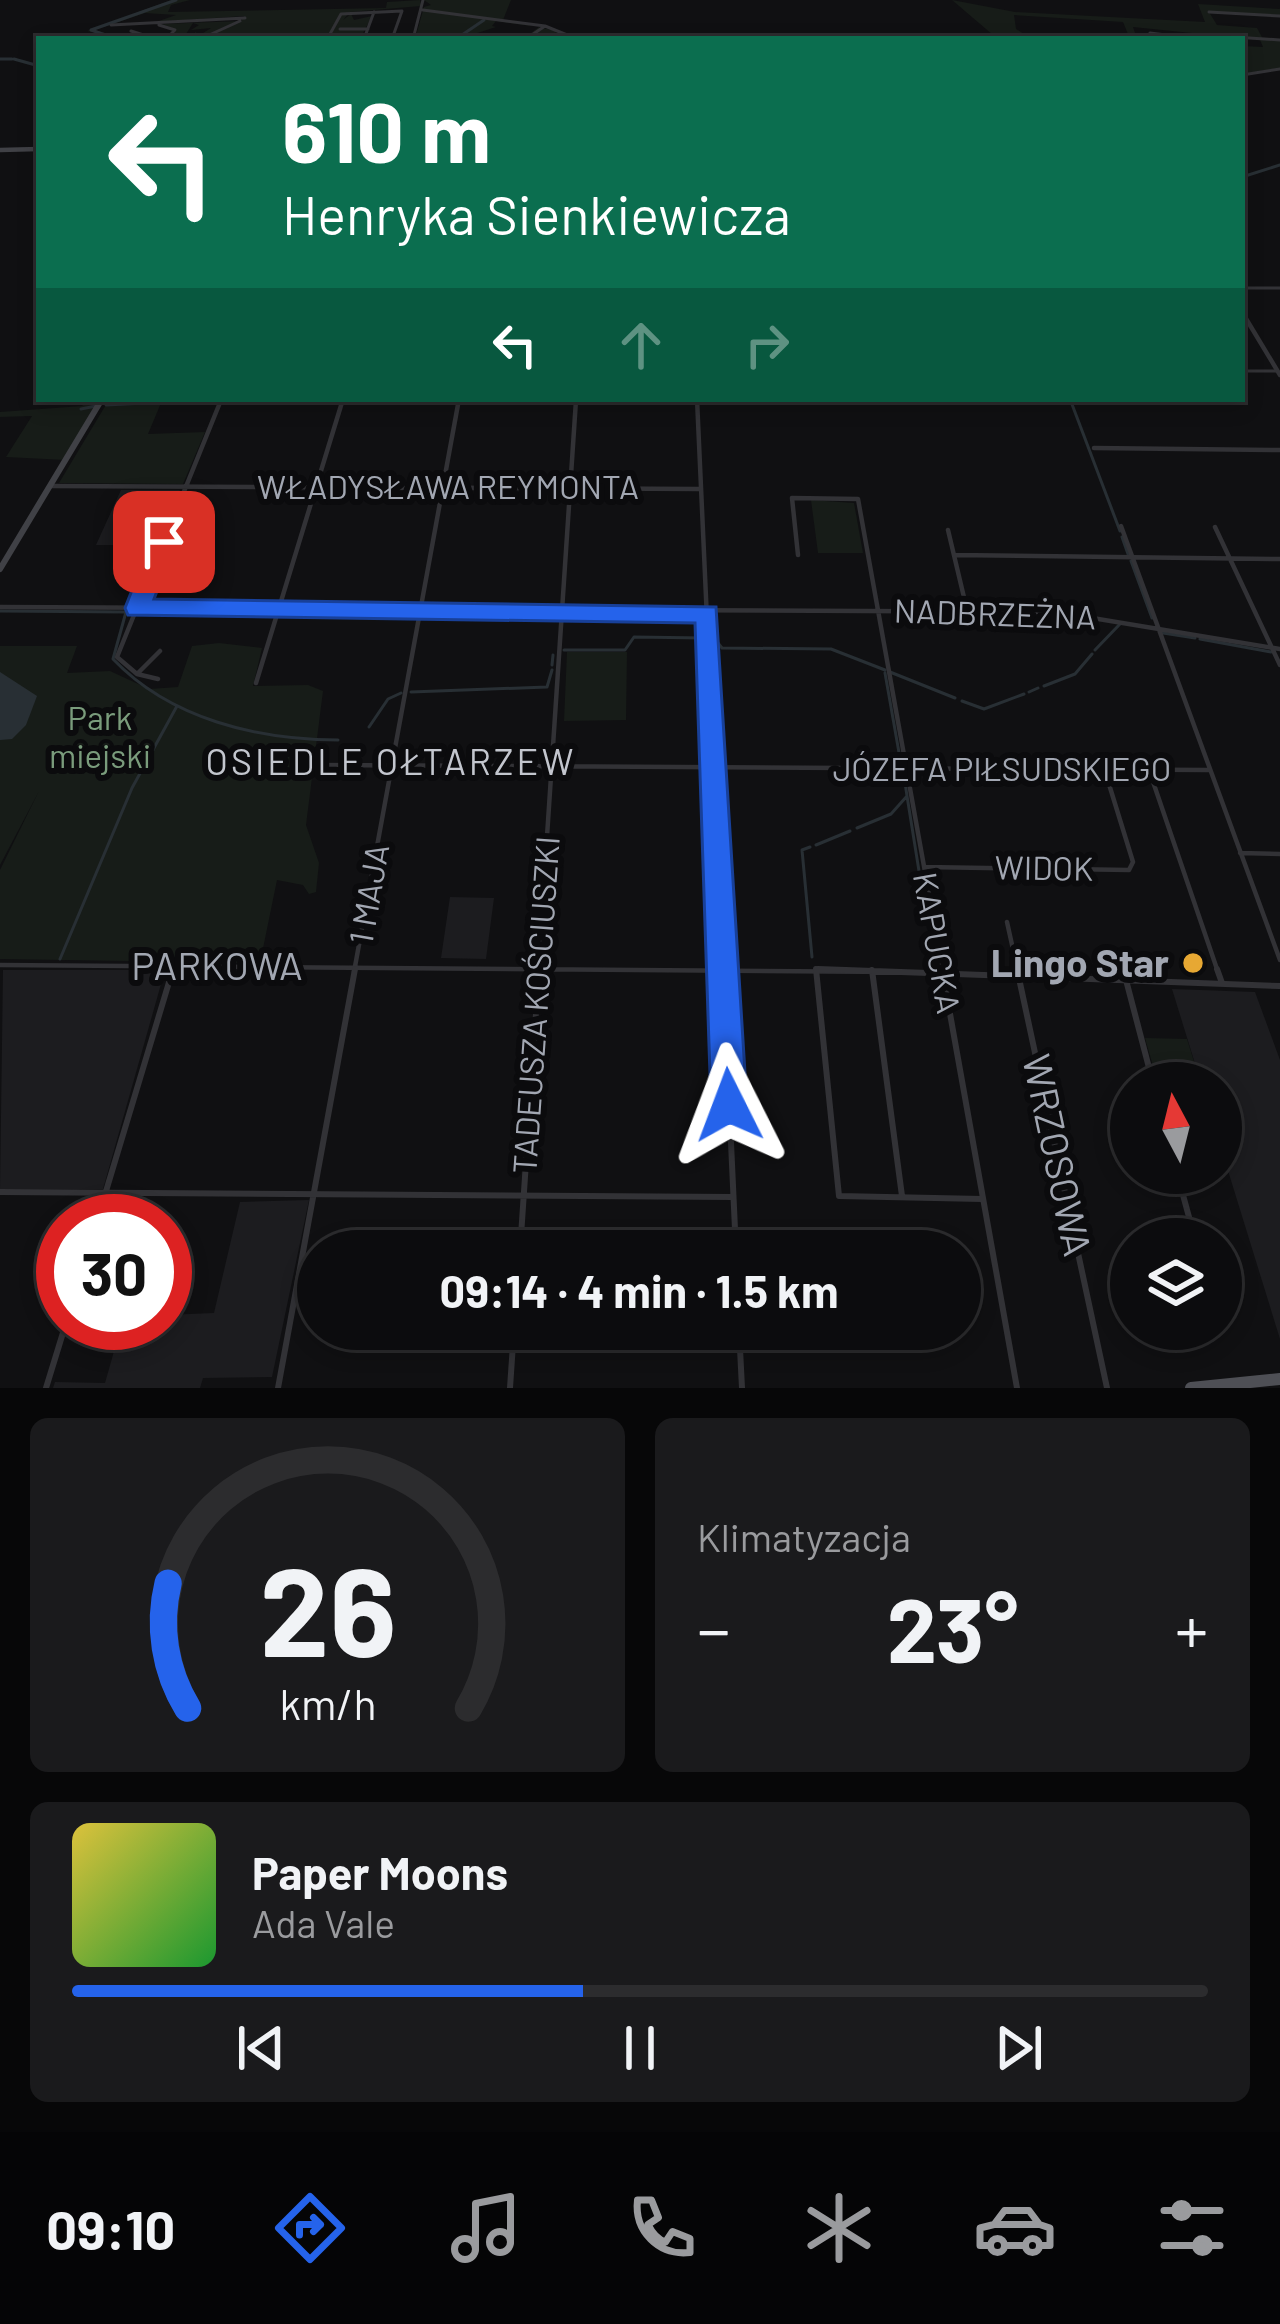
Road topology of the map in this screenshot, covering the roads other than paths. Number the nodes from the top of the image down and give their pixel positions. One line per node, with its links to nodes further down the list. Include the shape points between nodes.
1 (423, 0): 2 (street)
2 (423, 10): 8 (street); 18 (street)
3 (376, 12): 10 (street); 15 (street, via 340,14); 17 (street, via 403,12)
4 (1208, 12): 5 (street)
5 (1280, 16)
6 (159, 23): 7 (street); 13 (street, via 175,30); 14 (street, via 243,18)
7 (112, 25)
8 (545, 26): 19 (street); 20 (street)
9 (340, 29): 10 (street)
10 (368, 29): 16 (street)
11 (131, 31): 12 (street)
12 (147, 36)
13 (169, 36)
14 (208, 36)
15 (329, 36)
16 (365, 36)
17 (393, 36)
18 (414, 36)
19 (530, 36)
20 (570, 36)
21 (1245, 38): 22 (street)
22 (1280, 40)
23 (1280, 69): 24 (street)
24 (1245, 75)
25 (36, 149): 26 (main road)
26 (0, 150)
27 (1245, 288): 28 (street)
28 (1280, 288)
29 (1245, 318): 31 (street)
30 (1245, 371): 31 (street)
31 (1279, 373)
32 (100, 402): 40 (main road)
33 (342, 402): 42 (street)
34 (458, 402): 43 (street, 1 MAJA)
35 (577, 402): 44 (street, TADEUSZA KOŚCIUSZKI)
36 (697, 402): 45 (street)
37 (219, 405): 41 (street)
38 (1094, 448): 39 (street)
39 (1280, 450)
40 (51, 485): 41 (street, WŁADYSŁAWA REYMONTA); 54 (main road)
41 (187, 486): 42 (street, WŁADYSŁAWA REYMONTA); 56 (street)
42 (315, 487): 43 (street, WŁADYSŁAWA REYMONTA); 57 (street)
43 (444, 487): 44 (street, WŁADYSŁAWA REYMONTA); 60 (street, 1 MAJA)
44 (572, 488): 45 (street, WŁADYSŁAWA REYMONTA); 61 (street, TADEUSZA KOŚCIUSZKI)
45 (701, 489): 62 (street)
46 (1121, 526): 51 (street)
47 (1215, 527): 52 (street)
48 (948, 530): 50 (street)
49 (798, 555): 58 (street, KAPUCKA, via 792,498 858,499)
50 (954, 555): 51 (street); 59 (street)
51 (1134, 556): 52 (street); 63 (street)
52 (1230, 559): 53 (street); 64 (street)
53 (1280, 559)
54 (0, 569)
55 (0, 608): 56 (street, NADBRZEŻNA)
56 (137, 608): 57 (street, NADBRZEŻNA); 68 (street, via 117,657)
57 (278, 610): 60 (street, NADBRZEŻNA); 70 (street)
58 (875, 610): 59 (street, NADBRZEŻNA); 62 (street, NADBRZEŻNA); 75 (street, KAPUCKA)
59 (968, 610): 63 (street, NADBRZEŻNA, via 1088,614)
60 (421, 611): 61 (street, NADBRZEŻNA); 72 (street, 1 MAJA)
61 (563, 612): 62 (street, NADBRZEŻNA); 73 (street, TADEUSZA KOŚCIUSZKI)
62 (707, 614): 74 (street)
63 (1158, 627): 64 (street, NADBRZEŻNA); 78 (street)
64 (1271, 647): 65 (street, NADBRZEŻNA); 67 (street)
65 (1280, 649)
66 (160, 651): 68 (street)
67 (1280, 665)
68 (137, 674): 69 (street)
69 (158, 679)
70 (256, 683)
71 (315, 765): 72 (street, JÓZEFA PIŁSUDSKIEGO)
72 (393, 766): 73 (street, JÓZEFA PIŁSUDSKIEGO); 85 (street, 1 MAJA)
73 (553, 767): 74 (street, JÓZEFA PIŁSUDSKIEGO); 86 (street, TADEUSZA KOŚCIUSZKI)
74 (713, 768): 75 (street, JÓZEFA PIŁSUDSKIEGO); 88 (street)
75 (906, 768): 76 (street, JÓZEFA PIŁSUDSKIEGO); 81 (street, KAPUCKA)
76 (1104, 768): 77 (street, JÓZEFA PIŁSUDSKIEGO); 81 (street, WIDOK, via 1129,870)
77 (1150, 770): 78 (street, JÓZEFA PIŁSUDSKIEGO); 94 (street)
78 (1208, 770): 79 (street)
79 (1240, 854): 80 (street); 83 (street)
80 (1280, 854)
81 (924, 867): 91 (street, KAPUCKA)
82 (1007, 922): 92 (street, WRZOSOWA)
83 (1280, 960)
84 (0, 965): 87 (street, PARKOWA)
85 (356, 965): 86 (street, PARKOWA); 87 (street, PARKOWA); 97 (street, 1 MAJA)
86 (539, 965): 88 (street, PARKOWA); 100 (street, TADEUSZA KOŚCIUSZKI)
87 (174, 966): 99 (street)
88 (722, 967): 89 (street, PARKOWA); 101 (street)
89 (816, 969): 90 (street, PARKOWA); 102 (street, via 839,1196)
90 (872, 970): 91 (street, PARKOWA); 102 (street)
91 (942, 973): 92 (street, PARKOWA); 103 (street, KAPUCKA)
92 (1019, 976): 93 (street, PARKOWA); 115 (street, WRZOSOWA)
93 (1126, 980): 94 (street, PARKOWA); 96 (street)
94 (1222, 983): 95 (street, PARKOWA)
95 (1280, 986)
96 (1148, 1062)
97 (314, 1191): 99 (street); 100 (street); 111 (street, 1 MAJA)
98 (0, 1192): 99 (street)
99 (106, 1192)
100 (524, 1196): 101 (street); 104 (street, TADEUSZA KOŚCIUSZKI)
101 (734, 1197): 105 (street)
102 (903, 1198): 103 (street)
103 (982, 1199): 114 (street, KAPUCKA)
104 (522, 1230)
105 (735, 1230)
106 (58, 1350): 110 (street)
107 (513, 1350): 112 (street)
108 (740, 1350): 113 (street)
109 (1280, 1379): 116 (main road)
110 (46, 1388)
111 (278, 1388)
112 (510, 1388)
113 (742, 1388)
114 (1017, 1388)
115 (1107, 1388)
116 (1191, 1388)

